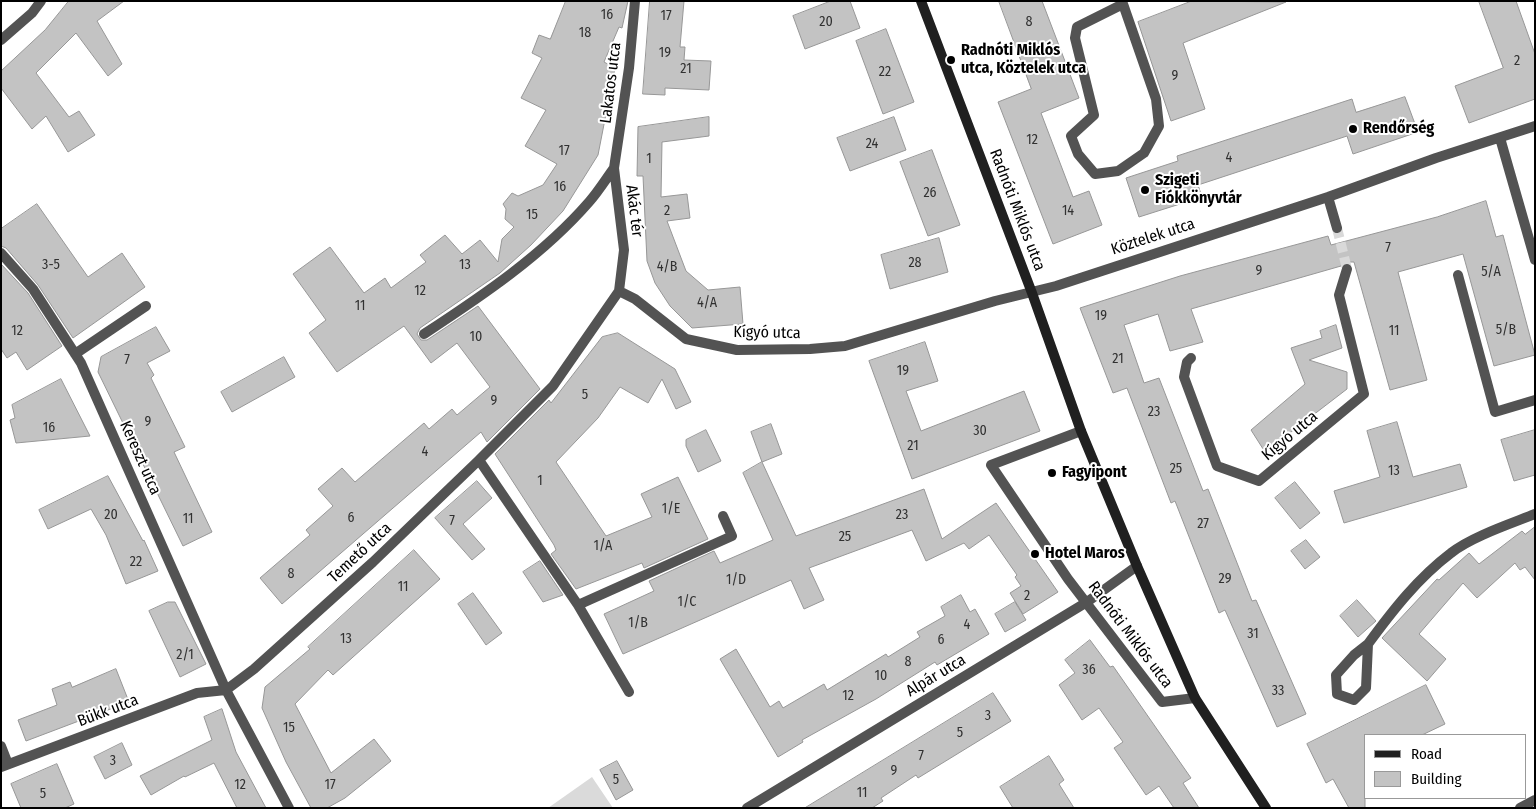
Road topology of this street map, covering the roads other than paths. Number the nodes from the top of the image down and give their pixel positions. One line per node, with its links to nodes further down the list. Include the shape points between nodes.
1 (41, 1): 5 (street)
2 (635, 1): 8 (street, Lakatos utca)
3 (920, 1): 16 (street, Radnóti Miklós utca)
4 (1127, 3): 4 (street, via 1077,27 1075,38 1094,115 1071,136 1078,154 1095,174 1118,171 1144,153 1159,126 1156,99)
5 (1, 40)
6 (1535, 126): 7 (street, Köztelek utca)
7 (1500, 138): 9 (street, Köztelek utca); 12 (street)
8 (614, 168): 15 (street, Akác tér, via 624,250); 18 (street, Akác tér, via 589,202 554,238 482,296)
9 (1328, 197): 10 (street); 16 (street, Köztelek utca)
10 (1337, 228)
11 (1, 253): 20 (street, Kereszt utca, via 33,289)
12 (1535, 260)
13 (1347, 269): 21 (street, Kígyó utca, via 1340,295 1364,394 1258,481 1217,466 1184,376)
14 (1458, 275): 22 (street, via 1494,412)
15 (619, 291): 19 (street, Kígyó utca, via 635,299 686,339 737,350); 24 (street, Akác tér, via 553,386)
16 (1032, 293): 19 (street, Köztelek utca, via 845,346); 23 (street, Radnóti Miklós utca)
17 (146, 306): 20 (street)
18 (424, 334)
19 (810, 349)
20 (75, 354): 31 (street, Kereszt utca)
21 (1191, 358)
22 (1535, 400)
23 (1081, 431): 27 (street, Radnóti Miklós utca); 28 (street, Radnóti Miklós utca, via 991,465)
24 (479, 460): 29 (street); 31 (street, Temető utca, via 373,562 254,669)
25 (1535, 514): 30 (street, via 1452,552 1402,598)
26 (723, 516): 29 (street, via 732,536)
27 (1137, 566): 28 (street, Alpár utca); 33 (street, Radnóti Miklós utca)
28 (1087, 602): 33 (street, Radnóti Miklós utca, via 1162,702); 38 (street, Alpár utca)
29 (578, 604): 32 (street)
30 (1368, 644): 30 (street, via 1366,688 1354,700 1337,694 1336,676)
31 (226, 690): 35 (street, Bükk utca, via 197,694); 37 (street)
32 (629, 692)
33 (1195, 698): 39 (street, Radnóti Miklós utca)
34 (1, 746): 35 (street)
35 (5, 765)
36 (1535, 800): 40 (street)
37 (290, 808)
38 (747, 808)
39 (1266, 808)
40 (1520, 808)

